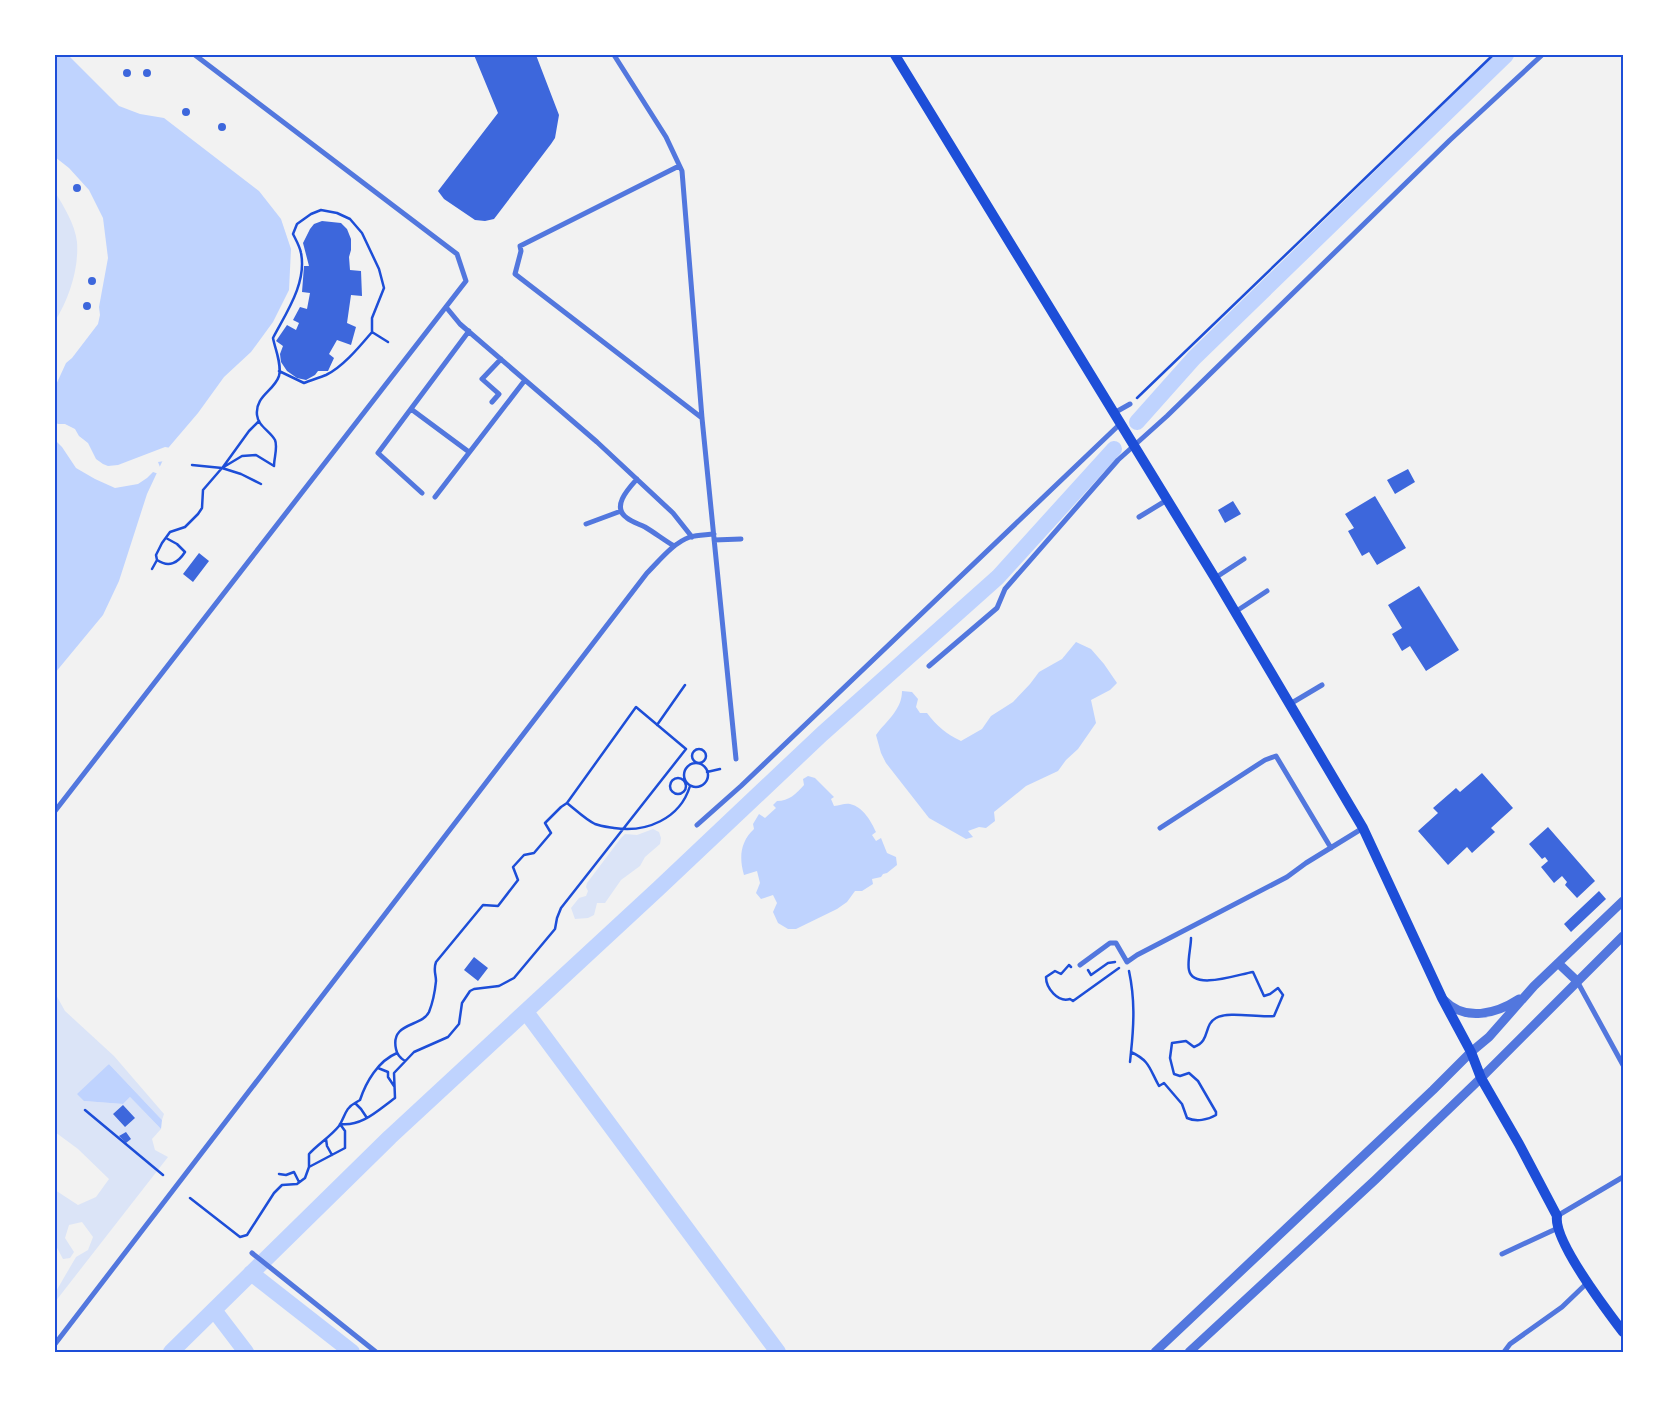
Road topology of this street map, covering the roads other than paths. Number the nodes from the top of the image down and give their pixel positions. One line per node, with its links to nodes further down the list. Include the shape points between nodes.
1 (195, 55): 6 (street, via 457,254 466,281)
2 (614, 55): 5 (street, via 666,138)
3 (895, 55): 13 (main road)
4 (1542, 55): 16 (street)
5 (679, 166): 14 (street, via 682,171); 14 (street, via 520,246 515,274)
6 (446, 307): 7 (street); 37 (street)
7 (469, 331): 8 (street); 12 (street)
8 (501, 359): 9 (street); 10 (street, via 482,380 499,394)
9 (525, 380): 17 (street); 18 (street)
10 (492, 402)
11 (1130, 404): 13 (street)
12 (411, 409): 17 (street); 19 (street, via 378,453)
13 (1114, 413): 15 (main road)
14 (702, 418): 26 (street)
15 (1121, 423): 16 (main road); 38 (street)
16 (1134, 446): 21 (main road); 33 (street, via 1118,460 1005,590 997,608)
17 (469, 452): 20 (street)
18 (637, 479): 22 (street, via 625,492); 25 (street, via 673,513)
19 (422, 492)
20 (435, 497)
21 (1166, 500): 23 (street); 30 (main road)
22 (621, 512): 24 (street); 28 (street)
23 (1139, 517)
24 (586, 524)
25 (692, 537): 26 (street); 28 (street)
26 (714, 537): 27 (street); 36 (street)
27 (741, 539)
28 (674, 546): 59 (street, via 641,580)
29 (1244, 559): 30 (street)
30 (1215, 578): 32 (main road)
31 (1267, 591): 32 (street)
32 (1235, 612): 35 (main road)
33 (930, 666)
34 (1322, 685): 35 (street)
35 (1290, 704): 40 (main road)
36 (736, 759)
37 (55, 811)
38 (697, 825)
39 (1160, 828): 41 (street, via 1276,756)
40 (1363, 828): 41 (street); 48 (main road)
41 (1330, 848): 45 (street, via 1287,877 1137,954 1128,962 1116,943 1110,943)
42 (1623, 901): 44 (street)
43 (1623, 936): 46 (street)
44 (1558, 963): 46 (street); 47 (street)
45 (1080, 965)
46 (1578, 981): 50 (street); 51 (street)
47 (1527, 993): 48 (street, via 1505,1007 1484,1013 1462,1012); 49 (street, via 1489,1037)
48 (1442, 998): 49 (main road)
49 (1470, 1052): 51 (main road); 60 (street)
50 (1623, 1065)
51 (1481, 1078): 53 (main road); 62 (street)
52 (1623, 1177): 53 (street)
53 (1557, 1216): 54 (main road)
54 (1558, 1228): 56 (street); 57 (main road)
55 (252, 1253): 61 (street)
56 (1502, 1254)
57 (1587, 1282): 58 (main road); 63 (street, via 1562,1307 1510,1344)
58 (1623, 1332)
59 (55, 1344)
60 (1160, 1350)
61 (376, 1352)
62 (1189, 1352)
63 (1504, 1352)

